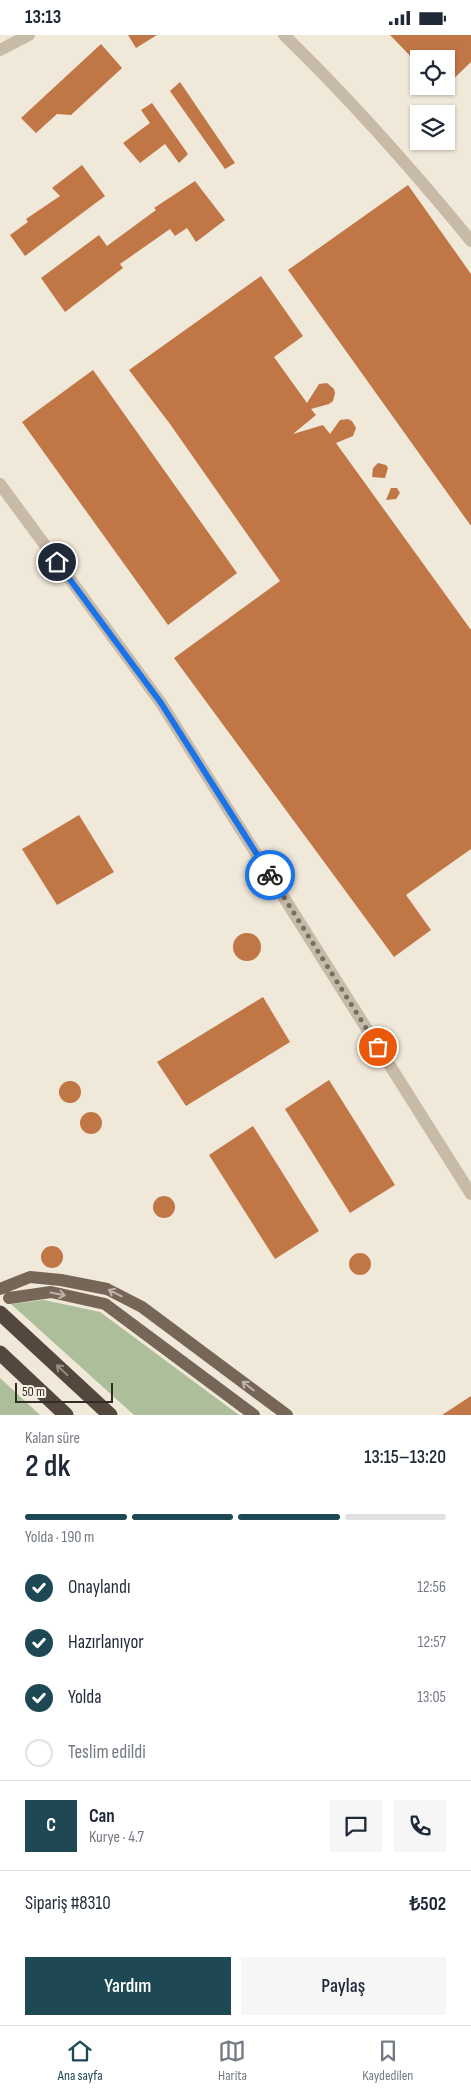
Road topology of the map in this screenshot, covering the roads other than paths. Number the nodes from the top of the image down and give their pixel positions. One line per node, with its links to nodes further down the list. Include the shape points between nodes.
1 (29, 35): 3 (street)
2 (284, 35): 4 (street, via 411,167)
3 (0, 50)
4 (471, 241)
5 (0, 484): 6 (street, via 161,703)
6 (471, 1194)
7 (5, 1293): 12 (main road, one-way to 12, via 51,1292 105,1304); 13 (main road, one-way to 7, via 142,1307 107,1289 30,1277)
8 (0, 1313): 11 (highway, one-way to 8)
9 (0, 1353): 10 (highway)
10 (66, 1415)
11 (110, 1415)
12 (254, 1415)
13 (287, 1415)

